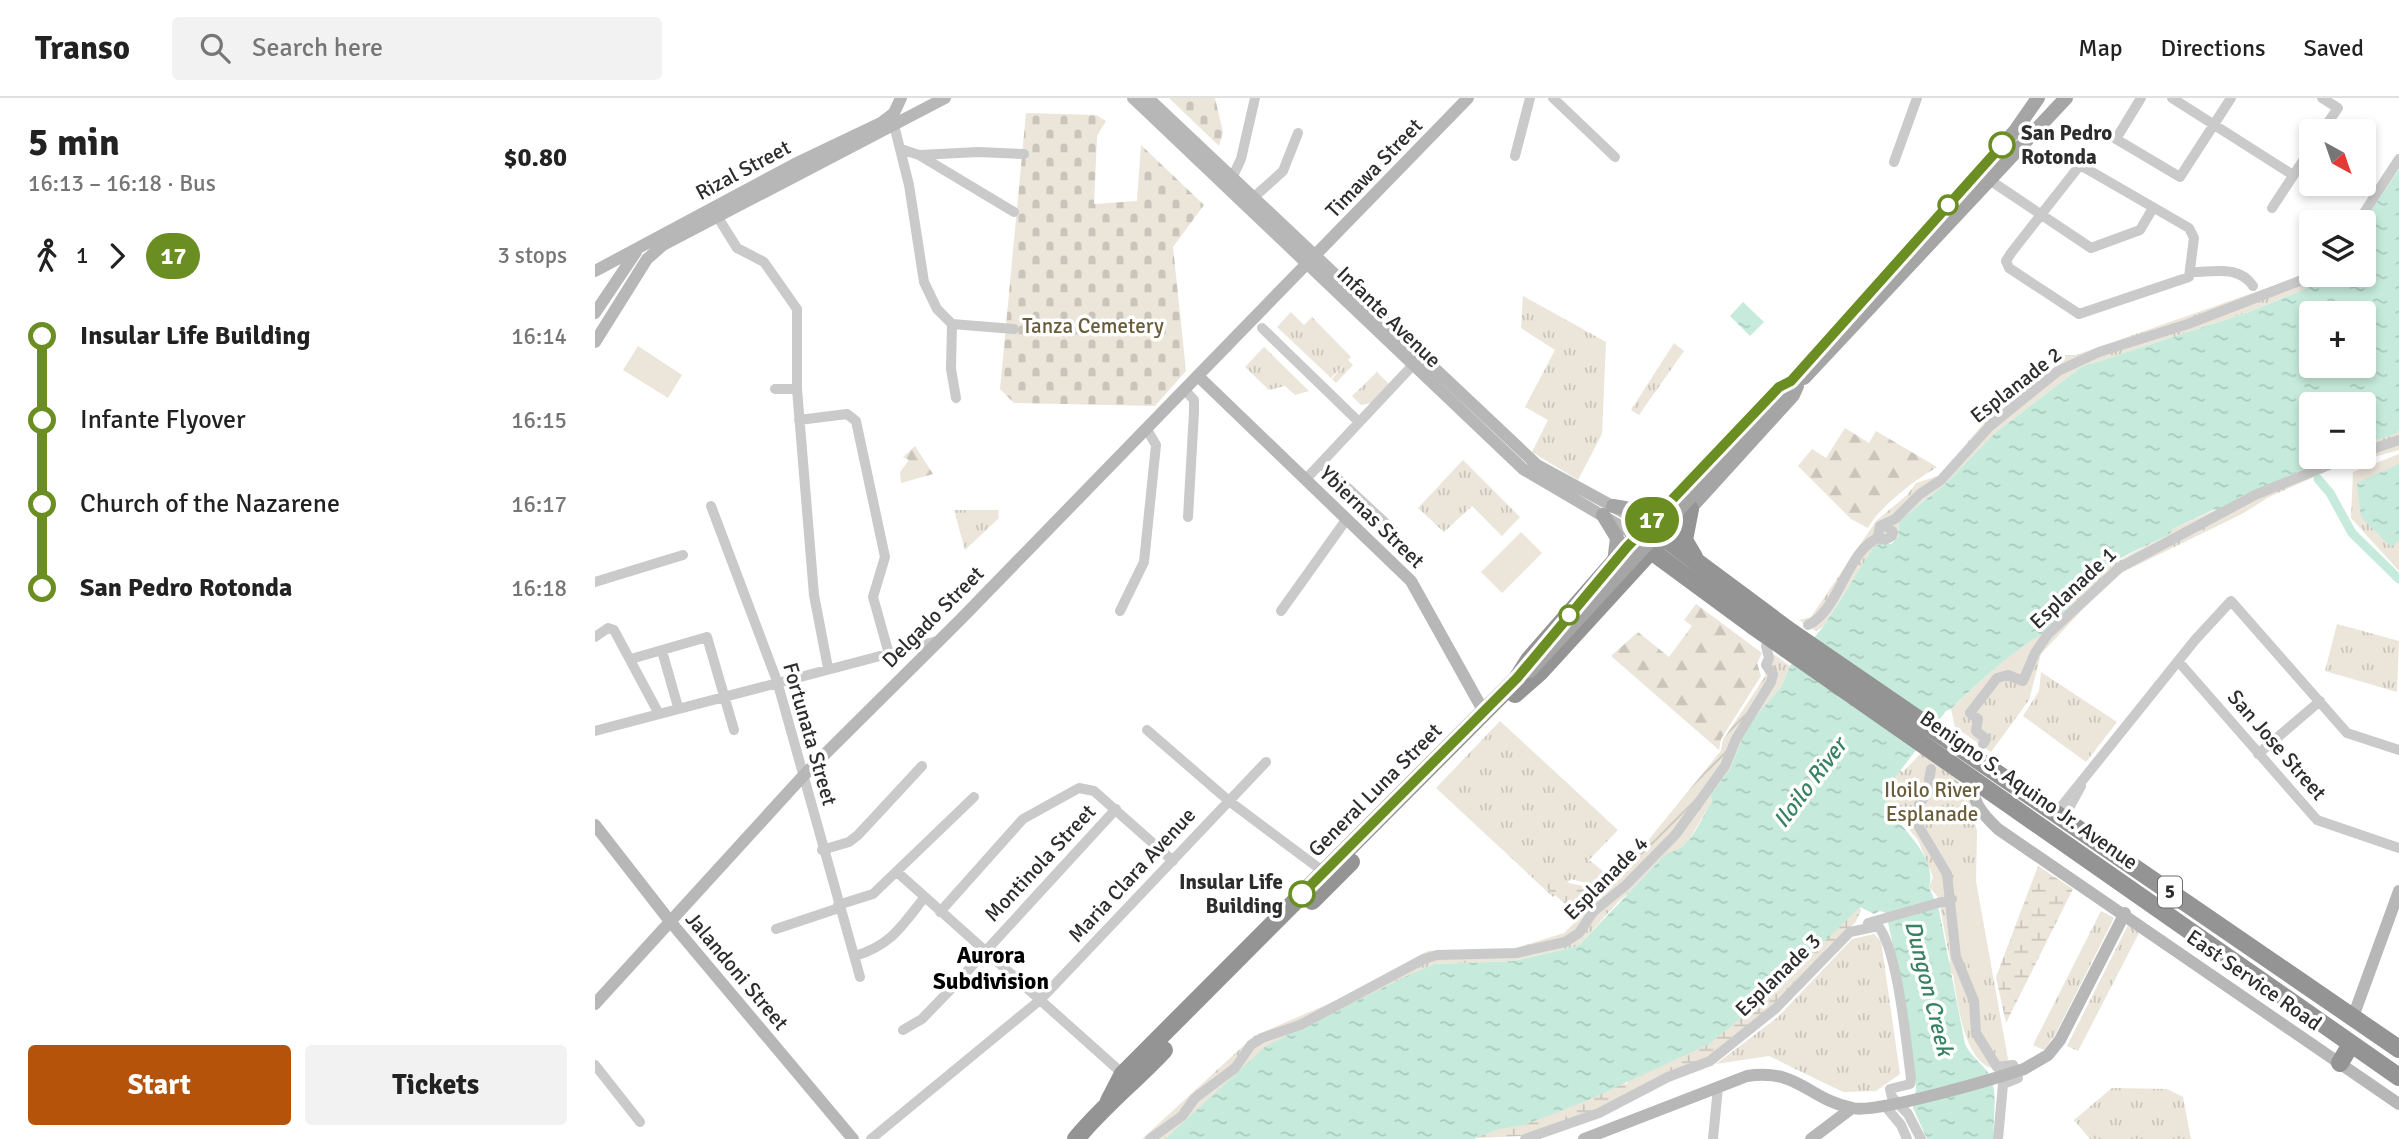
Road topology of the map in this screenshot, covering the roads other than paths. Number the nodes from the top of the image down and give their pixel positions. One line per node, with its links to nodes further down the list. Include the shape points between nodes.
1 (944, 98): 16 (main road, Rizal Street)
2 (1133, 98): 40 (main road, Infante Avenue)
3 (1148, 98): 30 (main road, Infante Avenue)
4 (1255, 98): 30 (street)
5 (1468, 98): 40 (main road, Timawa Street)
6 (1530, 98): 24 (street)
7 (1553, 98): 25 (street)
8 (1917, 98): 27 (street)
9 (2038, 98): 55 (main road, via 2015,131)
10 (2066, 98): 31 (main road)
11 (2141, 98): 18 (street, via 2116,139 2180,177)
12 (2172, 98): 18 (street)
13 (2231, 98): 18 (street)
14 (2322, 98): 17 (street, via 2337,108)
15 (901, 100): 16 (main road); 39 (main road, Rizal Street, via 881,123 729,198)
16 (920, 109): 19 (main road, Rizal Street)
17 (2330, 119)
18 (2214, 123): 29 (street)
19 (894, 125): 21 (street); 38 (main road, Rizal Street)
20 (1298, 133): 32 (street, via 1283,171)
21 (901, 149): 22 (street); 49 (street, via 924,282 937,309)
22 (919, 155): 23 (street); 36 (street)
23 (1024, 155)
24 (1515, 156)
25 (1615, 157)
26 (2399, 159): 35 (street)
27 (1894, 162)
28 (2299, 166): 29 (street)
29 (2293, 175): 34 (street)
30 (1232, 178): 32 (main road, Infante Avenue)
31 (1991, 180): 37 (street); 55 (main road)
32 (1253, 198): 40 (main road, Infante Avenue)
33 (2153, 208): 37 (street, via 2140,230 2091,248); 37 (street, via 2080,165); 42 (street, via 2193,232)
34 (2271, 208)
35 (2366, 210)
36 (1014, 212)
37 (2039, 214): 42 (street, via 2005,261 2079,314 2184,281)
38 (717, 216): 39 (main road, Rizal Street); 57 (street, via 737,248 763,261 797,309)
39 (642, 254): 41 (main road, Rizal Street); 43 (main road); 45 (main road)
40 (1311, 261): 47 (main road, Infante Avenue); 54 (main road, Delgado Street)
41 (597, 269): 43 (main road, Rizal Street)
42 (2192, 272): 46 (street, via 2238,272)
43 (619, 275): 45 (main road, Rizal Street); 48 (main road)
44 (2299, 281): 86 (street, Esplanade 2, via 2058,371 1990,426 1941,480 1878,528 1880,537 1864,547 1816,620)
45 (632, 283): 52 (main road)
46 (2253, 286)
47 (1344, 293): 53 (main road, Infante Avenue); 71 (main road, Infante Avenue, via 1537,465)
48 (595, 313)
49 (952, 324): 51 (street); 59 (street)
50 (1262, 328): 61 (street)
51 (1014, 329)
52 (595, 342)
53 (1412, 366): 61 (street); 71 (main road, Infante Avenue, via 1523,469)
54 (1198, 376): 58 (main road, Delgado Street); 67 (main road, Ybiernas Street)
55 (1792, 386): 68 (main road, via 1779,387); 70 (main road, via 1785,405); 94 (main road, bridge)
56 (775, 388): 57 (street)
57 (797, 389): 60 (street)
58 (1184, 389): 62 (main road, Delgado Street); 72 (street, via 1194,400)
59 (956, 398)
60 (799, 420): 90 (street, via 853,416 885,557 873,597); 93 (street, via 814,595)
61 (1359, 422): 65 (street)
62 (1146, 428): 84 (street, via 1156,444 1144,562); 88 (main road, Delgado Street)
63 (2399, 440): 64 (street)
64 (2376, 448)
65 (1321, 463): 67 (street); 75 (street)
66 (2319, 469): 105 (street, Esplanade 1, via 2255,495 2119,568 2044,639 2023,681 2005,675 1994,680 1970,712 1978,719 1976,731 1986,739)
67 (1306, 479): 73 (main road, Ybiernas Street)
68 (1671, 501): 71 (main road, via 1643,511); 74 (main road)
69 (711, 506): 95 (street, Fortunata Street)
70 (1690, 509): 76 (main road); 80 (highway, via 1684,540)
71 (1608, 510): 74 (main road, Infante Avenue); 77 (main road, Infante Avenue); 81 (main road, via 1617,538)
72 (1188, 517)
73 (1346, 520): 85 (street); 99 (main road, Ybiernas Street, via 1411,581)
74 (1647, 525): 76 (highway, Benigno S. Aquino Jr. Avenue / 5); 77 (highway, General Luna Street)
75 (1392, 530)
76 (1664, 537): 78 (highway, General Luna Street); 80 (highway, Benigno S. Aquino Jr. Avenue / 5)
77 (1635, 540): 78 (highway, Benigno S. Aquino Jr. Avenue / 5); 81 (highway, General Luna Street)
78 (1650, 552): 81 (highway, General Luna Street); 82 (highway, Benigno S. Aquino Jr. Avenue / 5)
79 (683, 555): 83 (street)
80 (1701, 565): 86 (highway, Benigno S. Aquino Jr. Avenue / 5)
81 (1619, 572): 82 (highway, via 1654,569); 94 (highway, General Luna Street, via 1540,672)
82 (1690, 580): 86 (highway, Benigno S. Aquino Jr. Avenue / 5)
83 (595, 582)
84 (1120, 611)
85 (1280, 611)
86 (1780, 633): 104 (highway, Benigno S. Aquino Jr. Avenue / 5); 160 (street, Esplanade 4, via 1766,665 1773,674 1771,682 1725,766 1676,834 1626,886 1593,912 1579,933 1560,943 1516,953 1423,959 1300,1025 1251,1045 1235,1068)
87 (595, 637): 91 (street, via 608,628 614,630)
88 (937, 641): 90 (street); 111 (main road, Delgado Street)
89 (661, 651): 91 (street); 96 (street, via 707,636); 98 (street)
90 (889, 654): 93 (street)
91 (631, 659): 100 (street)
92 (2178, 662): 97 (street, via 2227,603 2235,602); 107 (street, San Jose Street); 117 (street, via 2081,786 2075,802)
93 (828, 668): 95 (street)
94 (1524, 677): 99 (highway, General Luna Street); 126 (highway, General Luna Street)
95 (777, 681): 96 (street); 111 (street, Fortunata Street)
96 (725, 695): 98 (street); 102 (street)
97 (2320, 701): 106 (street, via 2351,736); 107 (street)
98 (678, 707): 100 (street)
99 (1484, 712): 123 (highway, General Luna Street)
100 (659, 714): 101 (street)
101 (596, 729)
102 (734, 730)
103 (1147, 730): 115 (street)
104 (1936, 741): 112 (highway, Benigno S. Aquino Jr. Avenue / 5); 117 (highway, Benigno S. Aquino Jr. Avenue / 5)
105 (1983, 744)
106 (2399, 750)
107 (2258, 754): 119 (street, San Jose Street, via 2321,823)
108 (1266, 762): 115 (street, Maria Clara Avenue)
109 (922, 766): 120 (street, via 859,835)
110 (1931, 769): 113 (street)
111 (804, 775): 120 (street, Fortunata Street); 131 (main road, Delgado Street)
112 (1971, 785): 113 (street); 130 (main road, East Service Road, via 1977,808 1998,829); 138 (highway, Benigno S. Aquino Jr. Avenue / 5)
113 (1932, 787): 127 (street, via 1919,804 1919,827 1944,867)
114 (974, 797): 122 (street)
115 (1229, 801): 121 (street, Maria Clara Avenue); 123 (street)
116 (1116, 809): 121 (street); 129 (street, via 1094,791 1079,788 1029,814); 134 (street, Montinola Street)
117 (2060, 814): 136 (highway, Benigno S. Aquino Jr. Avenue / 5)
118 (595, 825): 131 (main road, Jalandoni Street)
119 (2399, 848)
120 (822, 850): 128 (street, Fortunata Street)
121 (1173, 861): 139 (street, Maria Clara Avenue)
122 (897, 872): 125 (street); 128 (street, via 868,897)
123 (1324, 872): 126 (highway, General Luna Street)
124 (2399, 891): 141 (main road)
125 (924, 898): 129 (street); 135 (street, via 889,941)
126 (1307, 898): 150 (highway, General Luna Street)
127 (1952, 899): 133 (street, Esplanade 3, via 1857,925); 147 (street, via 1955,951 1974,1001 1976,1034 1997,1067 2013,1065)
128 (839, 906): 132 (street); 135 (street, Fortunata Street)
129 (940, 912): 134 (street)
130 (2125, 914): 145 (main road, East Service Road); 147 (main road, via 2060,1040 2037,1064)
131 (669, 920): 140 (main road, Delgado Street); 155 (main road, Jalandoni Street)
132 (776, 929)
133 (1858, 930): 151 (street, via 1878,926 1888,943 1911,1078 1910,1084 1890,1089); 161 (street, Esplanade 3, via 1832,949 1775,1009 1710,1061 1599,1113)
134 (986, 949): 139 (street); 142 (street, Montinola Street, via 922,1019)
135 (855, 956): 137 (street, Fortunata Street)
136 (2275, 965): 138 (highway); 141 (highway, Benigno S. Aquino Jr. Avenue / 5)
137 (860, 976)
138 (2264, 982): 143 (highway, Benigno S. Aquino Jr. Avenue / 5)
139 (1040, 1000): 150 (street); 156 (street, Maria Clara Avenue)
140 (595, 1004)
141 (2353, 1017): 144 (highway, Benigno S. Aquino Jr. Avenue / 5)
142 (903, 1030)
143 (2351, 1044): 145 (highway); 148 (highway, Benigno S. Aquino Jr. Avenue / 5)
144 (2399, 1049)
145 (2340, 1063): 152 (main road, East Service Road)
146 (595, 1065): 154 (street)
147 (2014, 1073): 151 (main road); 167 (street, via 2018,1078 2003,1084)
148 (2399, 1077)
149 (1718, 1087): 153 (main road, via 1747,1076 1773,1073); 162 (main road); 163 (street)
150 (1114, 1092): 157 (main road, General Luna Street); 158 (highway); 159 (main road, General Luna Street)
151 (1897, 1103): 153 (main road); 165 (street); 166 (street)
152 (2399, 1104)
153 (1852, 1108): 164 (main road)
154 (640, 1122)
155 (853, 1139)
156 (871, 1139)
157 (1066, 1139)
158 (1076, 1139)
159 (1085, 1139)
160 (1150, 1139)
161 (1525, 1139)
162 (1584, 1139)
163 (1713, 1139)
164 (1811, 1139)
165 (1907, 1139)
166 (1921, 1139)
167 (1998, 1139)

